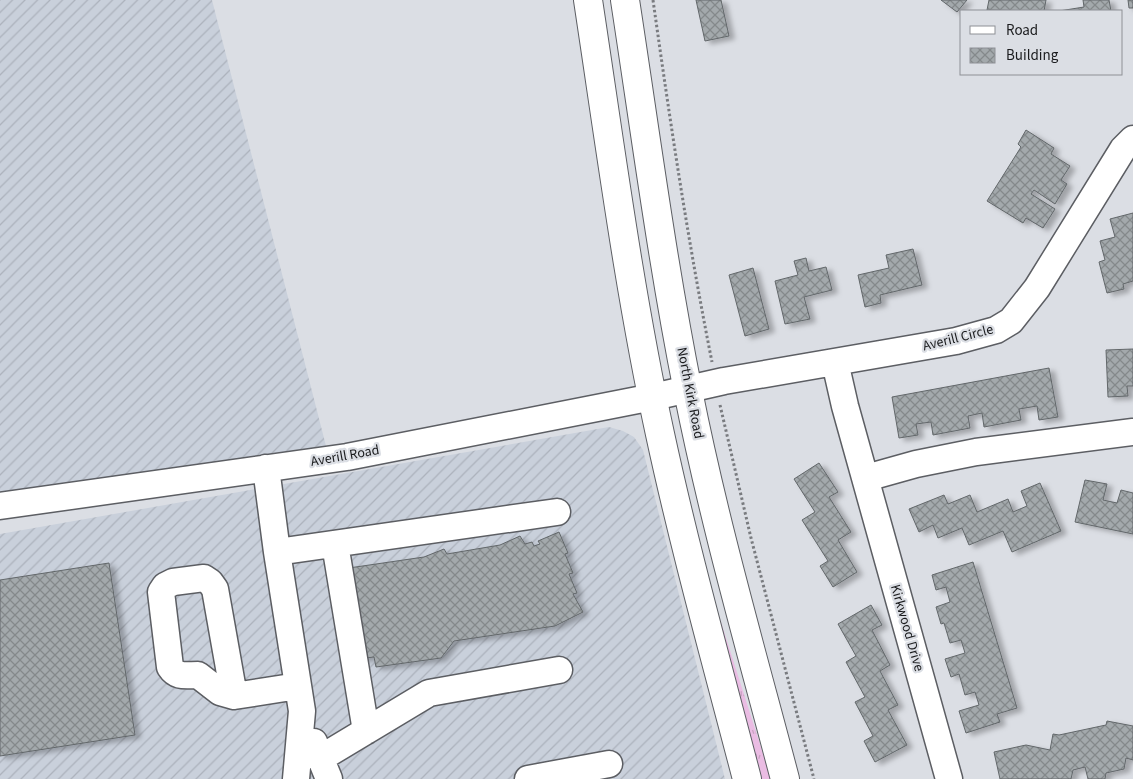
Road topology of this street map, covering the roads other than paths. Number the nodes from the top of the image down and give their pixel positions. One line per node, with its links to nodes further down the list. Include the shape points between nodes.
1 (588, 0): 6 (main road, via 631,280)
2 (625, 0): 5 (main road, North Kirk Road)
3 (1133, 139): 4 (street, Averill Circle, via 1123,149 1037,288 1010,321 996,330 956,341)
4 (835, 362): 5 (street, Averill Circle); 9 (street, Kirkwood Drive)
5 (688, 389): 6 (street, Averill Road); 24 (main road, North Kirk Road, via 726,556)
6 (653, 397): 8 (street, Averill Road, via 348,457); 23 (main road, via 688,554)
7 (1133, 432): 9 (street, via 976,452)
8 (266, 468): 10 (street, Averill Road); 13 (street)
9 (866, 478): 25 (street, Kirkwood Drive)
10 (0, 506)
11 (557, 512): 12 (street)
12 (335, 544): 13 (street); 18 (street)
13 (277, 552): 15 (street)
14 (559, 670): 18 (street, via 429,693)
15 (298, 686): 16 (street); 17 (street)
16 (234, 696)
17 (302, 711): 20 (street); 21 (street)
18 (366, 731): 20 (street)
19 (609, 764): 22 (street)
20 (325, 769)
21 (296, 779)
22 (528, 779)
23 (747, 779)
24 (785, 779)
25 (949, 779)

